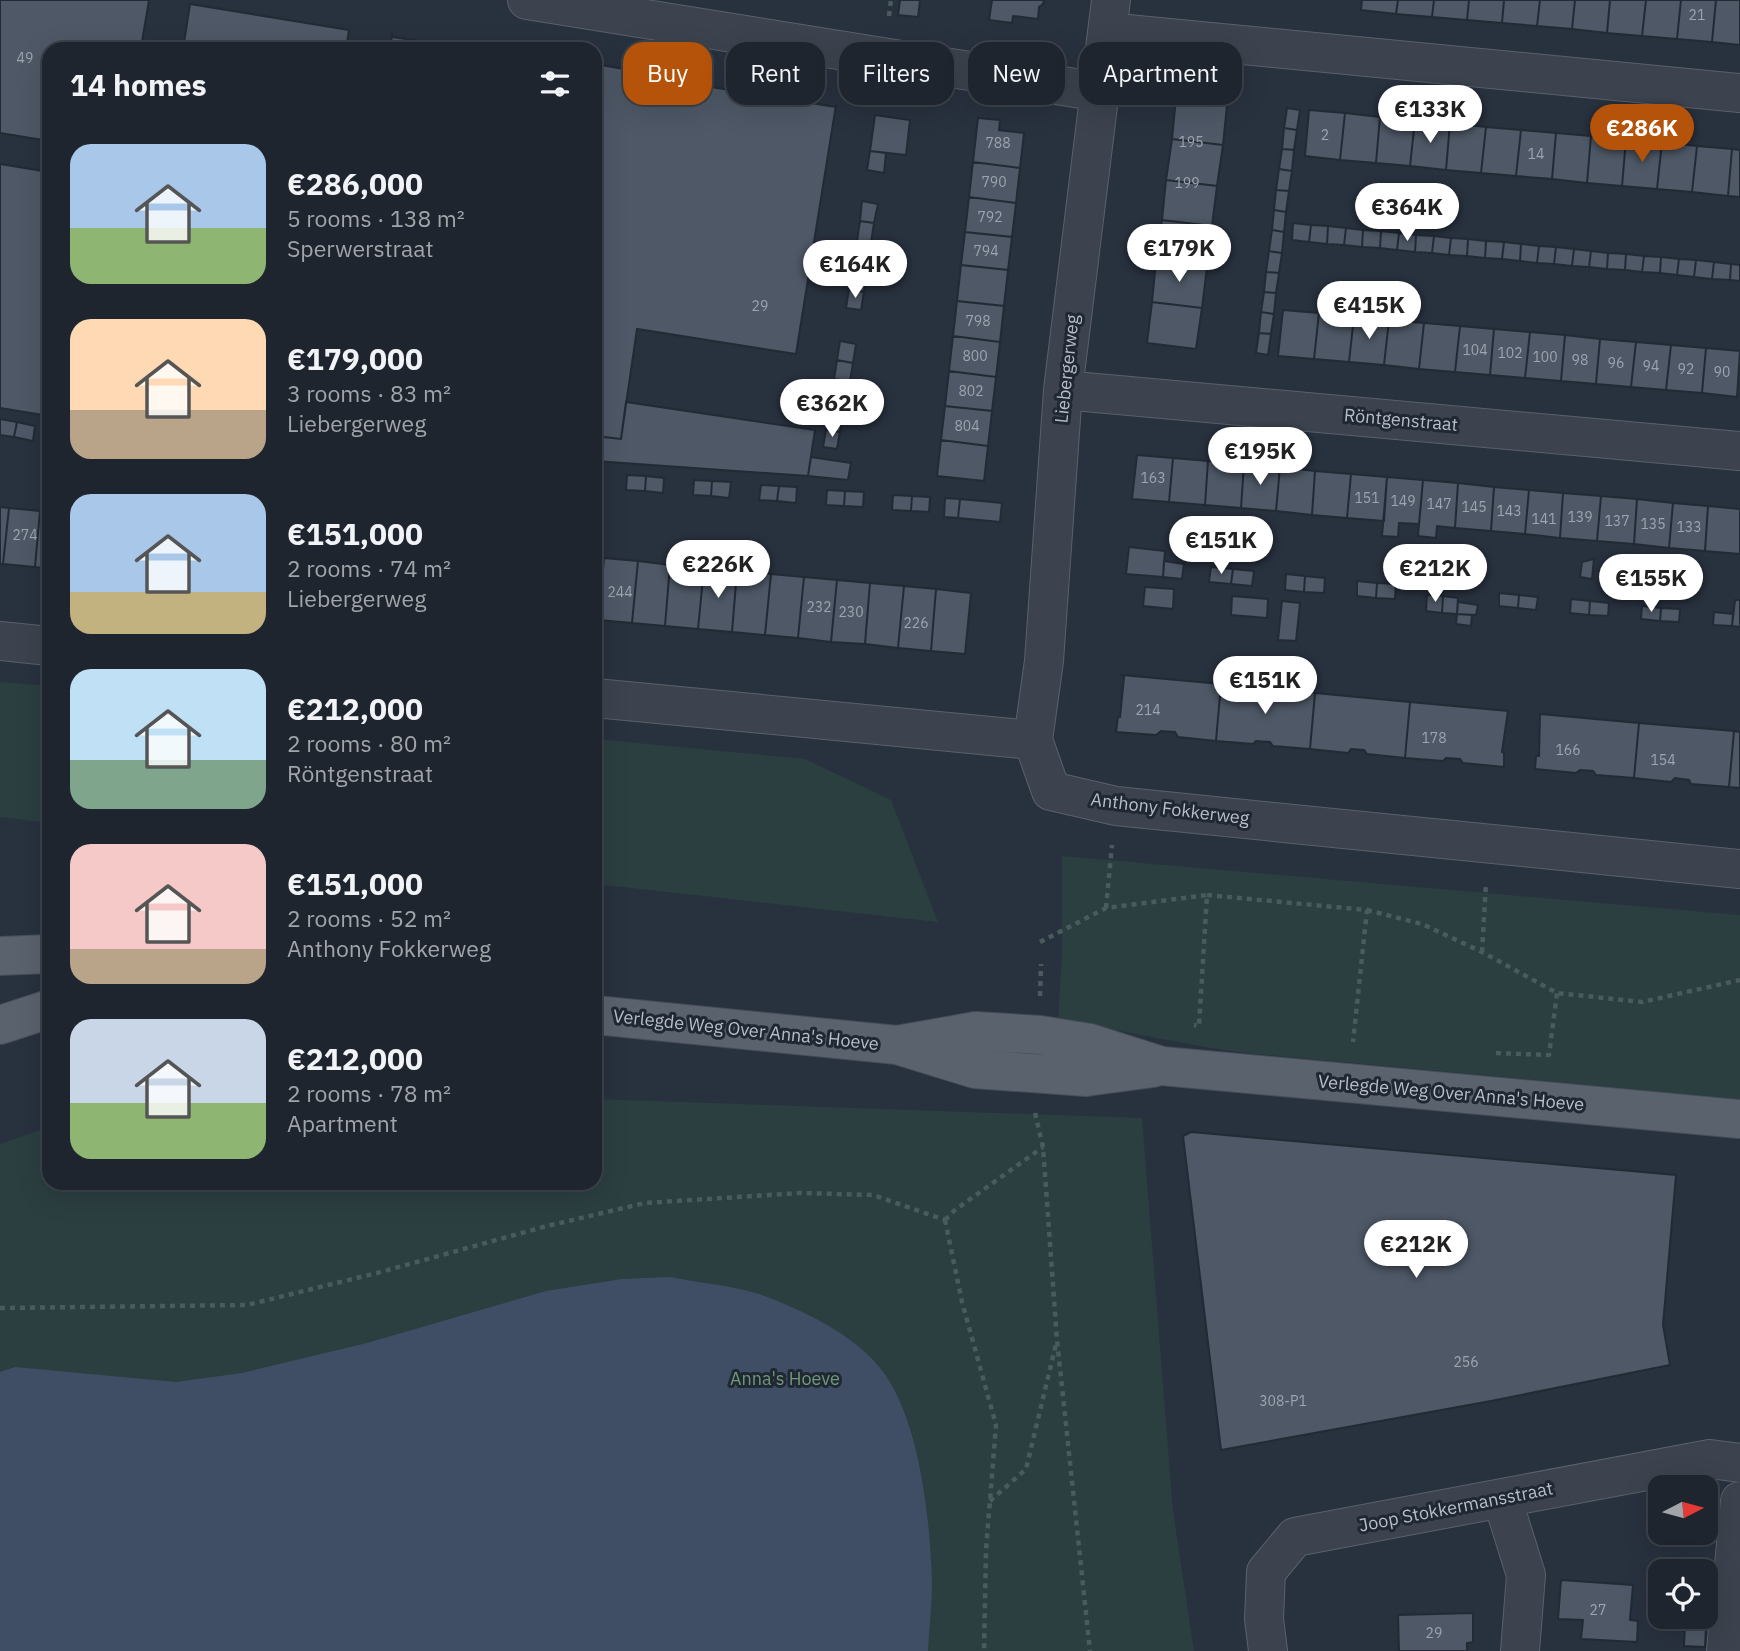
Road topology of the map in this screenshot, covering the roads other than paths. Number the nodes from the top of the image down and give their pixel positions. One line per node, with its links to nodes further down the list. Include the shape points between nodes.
1 (527, 0): 4 (street)
2 (1109, 16): 3 (street, Liebergerweg); 5 (street)
3 (1106, 42)
4 (1079, 89)
5 (1740, 93)
6 (1098, 105): 7 (street, Liebergerweg)
7 (1063, 390): 8 (street, Röntgenstraat); 12 (street, Liebergerweg, via 1045,661)
8 (1740, 451)
9 (0, 641): 10 (street)
10 (42, 645)
11 (602, 699): 12 (street)
12 (1034, 740): 13 (street, Anthony Fokkerweg, via 1051,791 1116,806)
13 (1740, 869)
14 (42, 954): 15 (main road)
15 (0, 956)
16 (42, 1011): 18 (main road)
17 (602, 1017): 19 (main road, Verlegde Weg Over Anna's Hoeve, via 897,1045 976,1031 1040,1035 1090,1043 1162,1066)
18 (0, 1025)
19 (1740, 1119)
20 (1740, 1463): 21 (street, Joop Stokkermansstraat, via 1710,1459)
21 (1502, 1498): 23 (street, Joop Stokkermansstraat, via 1295,1537 1266,1572); 24 (street, via 1526,1575)
22 (1740, 1501): 25 (street)
23 (1268, 1651)
24 (1520, 1651)
25 (1726, 1651)

